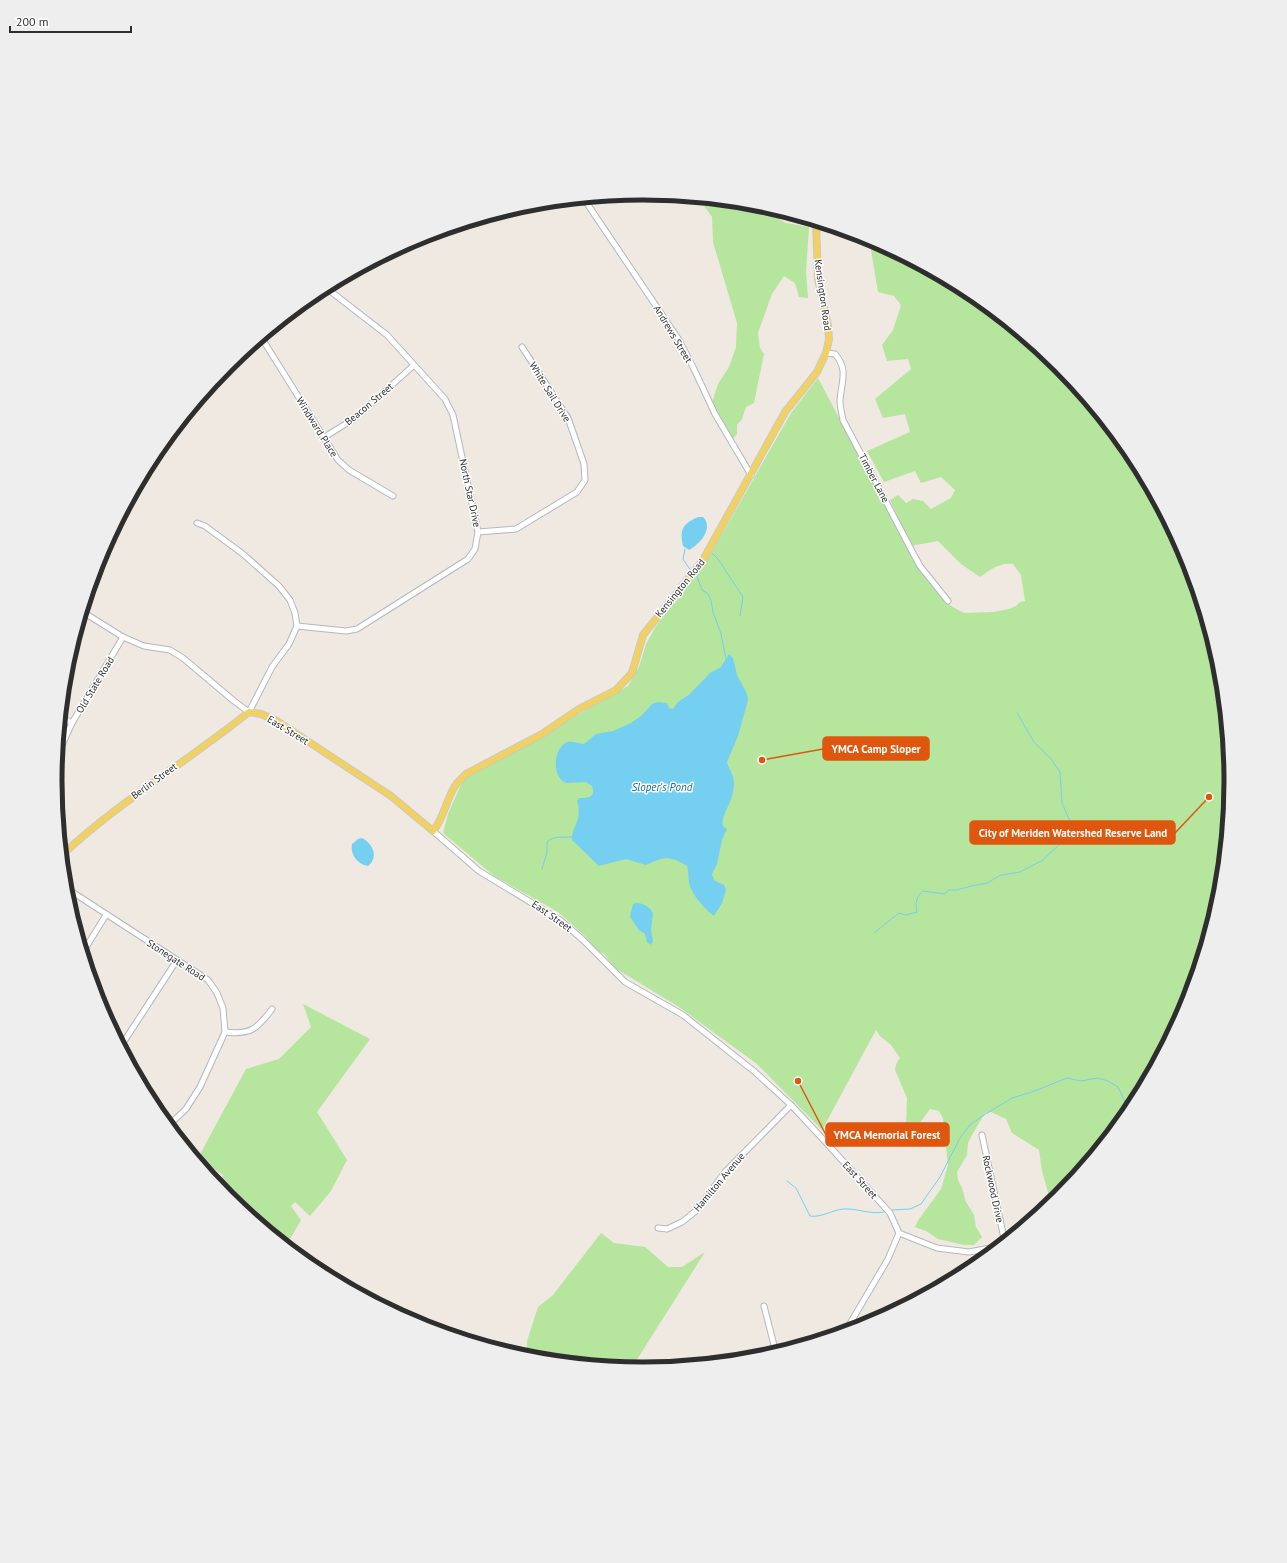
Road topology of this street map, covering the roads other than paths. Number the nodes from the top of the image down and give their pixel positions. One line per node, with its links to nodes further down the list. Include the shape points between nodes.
1 (587, 203): 9 (street, Andrews Street, via 678,340 715,414)
2 (816, 227): 6 (main road, Kensington Road, via 818,280 829,340)
3 (331, 291): 7 (street, North Star Drive, via 387,335)
4 (264, 341): 8 (street, Windward Place)
5 (522, 347): 12 (street, White Sail Drive, via 568,418 584,464 585,480 577,492 516,529)
6 (826, 353): 9 (main road, Kensington Road, via 817,372 785,412); 13 (street, Timber Lane, via 835,354 842,364 844,374 840,405 843,420 912,553)
7 (413, 366): 8 (street, Beacon Street, via 355,418); 12 (street, North Star Drive, via 445,399 453,415)
8 (323, 438): 10 (street, Windward Place, via 338,460 349,470)
9 (751, 475): 21 (main road, Kensington Road, via 703,560 643,635 632,673 616,690 579,709 542,734 466,774 450,795 440,823)
10 (393, 496)
11 (197, 523): 15 (street, via 243,554 279,586 290,600)
12 (478, 532): 15 (street, North Star Drive, via 475,549 468,560 357,629 346,631)
13 (948, 601)
14 (87, 615): 16 (street, East Street)
15 (296, 626): 17 (street, via 290,644 272,667)
16 (123, 637): 17 (street, East Street, via 144,646 170,650); 19 (street, Old State Road)
17 (249, 712): 21 (main road, East Street, via 277,721 391,796); 22 (main road, Berlin Street, via 133,796)
18 (66, 719): 19 (street)
19 (72, 723): 20 (street, Old State Road)
20 (63, 743)
21 (433, 831): 30 (street, East Street, via 479,871 560,920 625,982 683,1016 755,1072)
22 (66, 851)
23 (73, 892): 24 (street, Stonegate Road)
24 (106, 915): 25 (street); 26 (street, Stonegate Road)
25 (86, 946)
26 (176, 960): 28 (street, Stonegate Road, via 208,980 217,993); 29 (street)
27 (272, 1009): 28 (street, via 259,1026 240,1034)
28 (225, 1032): 31 (street, via 200,1087 186,1109)
29 (124, 1042)
30 (791, 1105): 33 (street, Hamilton Avenue, via 725,1172 696,1210 682,1222 667,1229); 34 (street, East Street, via 890,1213)
31 (172, 1122)
32 (982, 1135): 35 (street, Rockwood Drive)
33 (658, 1228)
34 (899, 1233): 36 (street, via 943,1249 969,1252); 38 (street, via 888,1259)
35 (1004, 1237)
36 (990, 1248)
37 (764, 1306): 39 (street)
38 (849, 1325)
39 (775, 1348)

